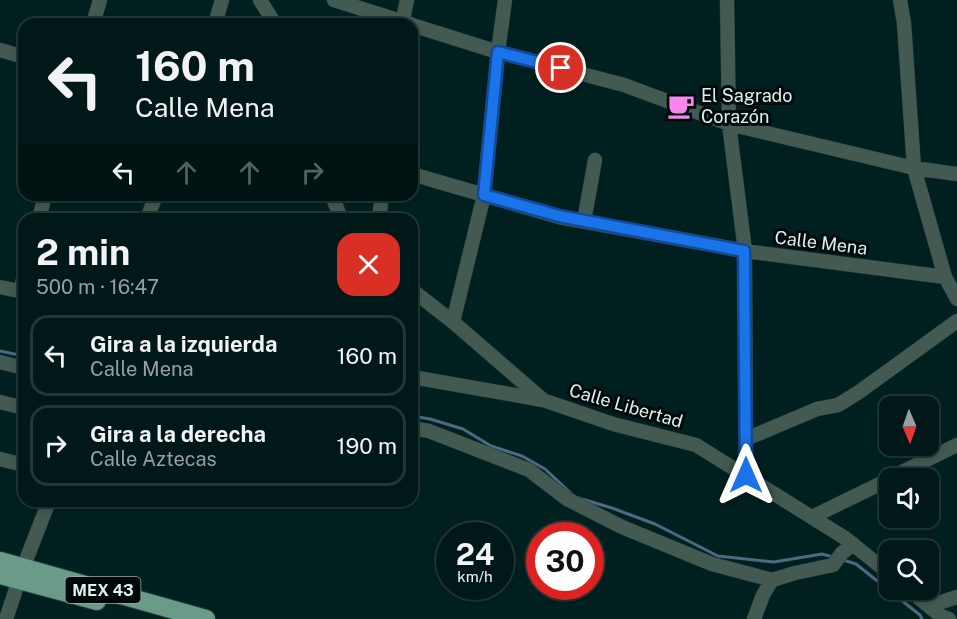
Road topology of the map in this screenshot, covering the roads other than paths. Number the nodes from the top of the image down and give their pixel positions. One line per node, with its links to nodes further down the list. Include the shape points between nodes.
1 (100, 0): 9 (street)
2 (222, 0): 10 (street)
3 (261, 0): 11 (street)
4 (334, 0): 12 (street)
5 (407, 0): 13 (street)
6 (505, 0): 16 (street)
7 (727, 0): 18 (street)
8 (900, 0): 20 (street)
9 (95, 18)
10 (216, 18)
11 (272, 18)
12 (389, 18)
13 (407, 18)
14 (418, 27): 16 (street)
15 (0, 50): 17 (street)
16 (498, 52): 18 (street, via 624,85); 23 (street)
17 (18, 55)
18 (729, 123): 20 (street); 25 (street)
19 (595, 160): 24 (street)
20 (914, 168): 21 (street); 26 (street)
21 (957, 174)
22 (418, 176): 23 (street, Calle Mena)
23 (484, 195): 24 (street, Calle Mena); 32 (street)
24 (584, 221): 25 (street, Calle Mena)
25 (744, 251): 26 (street, Calle Mena); 40 (street)
26 (945, 277): 30 (street)
27 (0, 287): 28 (street)
28 (18, 291)
29 (418, 295): 32 (street)
30 (957, 299)
31 (957, 321): 40 (street, via 838,405 817,409)
32 (453, 322): 36 (street)
33 (0, 362): 34 (street)
34 (18, 366)
35 (418, 378): 36 (street, Calle Libertad)
36 (543, 400): 45 (street, Calle Libertad, via 613,424 696,445)
37 (0, 402): 38 (street)
38 (18, 406)
39 (418, 429): 54 (street, via 529,470 567,499 622,527 712,564)
40 (746, 439): 45 (street)
41 (955, 449): 44 (street)
42 (0, 459): 43 (street)
43 (18, 464)
44 (912, 468)
45 (746, 475): 48 (street, Calle Libertad)
46 (879, 484): 48 (street)
47 (47, 507): 52 (street)
48 (812, 517): 49 (street, Calle Libertad)
49 (847, 548): 51 (street, Calle Libertad); 54 (street, via 833,565)
50 (0, 561): 52 (main road, MEX 43)
51 (879, 567)
52 (21, 574): 53 (main road, MEX 43); 58 (street); 59 (main road, MEX 43); 60 (main road, MEX 43)
53 (0, 575)
54 (772, 580): 61 (street)
55 (957, 597): 57 (street)
56 (922, 600): 57 (street)
57 (929, 606): 62 (street)
58 (2, 619)
59 (167, 619)
60 (206, 619)
61 (754, 619)
62 (949, 619)

